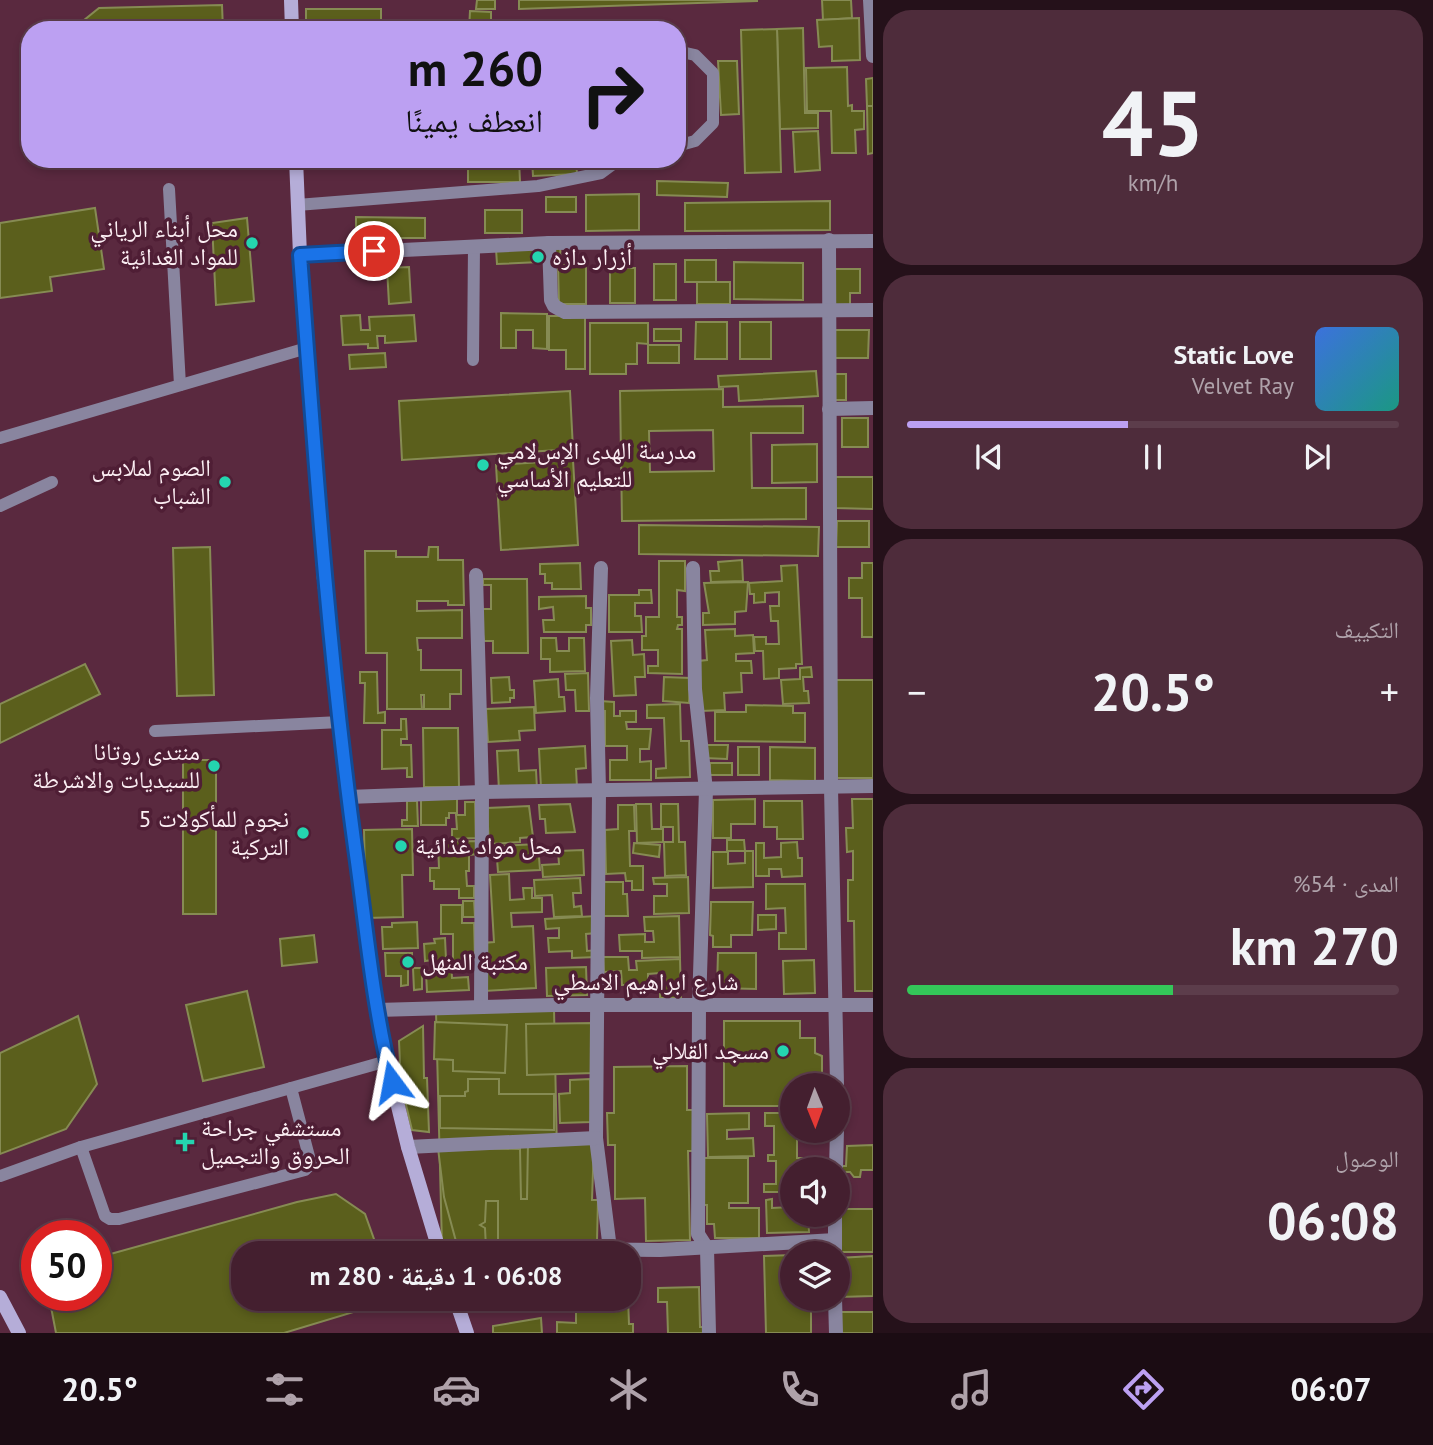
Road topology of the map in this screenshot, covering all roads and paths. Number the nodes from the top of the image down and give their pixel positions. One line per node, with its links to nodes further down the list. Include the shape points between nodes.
1 (291, 0): 3 (main road)
2 (870, 0): 5 (street)
3 (292, 21)
4 (686, 53): 6 (lane, via 695,55 713,73 713,123)
5 (873, 56)
6 (686, 144)
7 (296, 168): 10 (main road)
8 (608, 168): 10 (lane, via 538,186)
9 (169, 189): 20 (lane)
10 (297, 205): 15 (main road)
11 (829, 240): 12 (street); 13 (street); 17 (street)
12 (873, 241)
13 (549, 243): 14 (street); 17 (street, via 551,300 565,312)
14 (474, 246): 15 (street); 19 (lane)
15 (300, 255): 18 (main road)
16 (873, 310): 17 (street)
17 (829, 311): 22 (street)
18 (307, 348): 20 (lane); 29 (main road)
19 (473, 360)
20 (180, 385): 23 (lane)
21 (873, 408): 22 (street)
22 (830, 409): 32 (street)
23 (0, 438)
24 (52, 482): 25 (lane)
25 (0, 506)
26 (601, 568): 34 (street)
27 (692, 568): 33 (street, via 695,689)
28 (476, 575): 35 (street)
29 (340, 722): 30 (lane); 36 (main road)
30 (155, 731)
31 (873, 786): 32 (street)
32 (831, 787): 33 (street); 39 (street)
33 (706, 790): 34 (street); 38 (street)
34 (599, 791): 35 (street); 37 (street)
35 (482, 792): 36 (street); 41 (street)
36 (348, 797): 42 (main road)
37 (598, 1004): 38 (street, شارع ابراهيم الاسطي); 41 (street, شارع ابراهيم الاسطي); 46 (street)
38 (699, 1005): 39 (street, شارع ابراهيم الاسطي); 53 (street, via 698,1234)
39 (836, 1005): 40 (street, شارع ابراهيم الاسطي); 44 (street)
40 (873, 1005)
41 (481, 1007): 42 (street, شارع ابراهيم الاسطي)
42 (377, 1010): 43 (main road)
43 (387, 1061): 45 (lane); 48 (main road)
44 (836, 1073)
45 (291, 1088): 47 (lane); 47 (lane, via 311,1164 305,1170 110,1219 105,1216)
46 (596, 1138): 48 (street); 51 (street)
47 (81, 1147): 49 (lane)
48 (408, 1147): 50 (main road)
49 (0, 1176)
50 (437, 1241)
51 (609, 1241)
52 (780, 1247): 53 (street)
53 (707, 1248): 54 (street); 60 (street)
54 (641, 1249)
55 (0, 1297): 58 (main road)
56 (459, 1311): 59 (main road)
57 (835, 1311): 61 (street)
58 (19, 1333)
59 (467, 1333)
60 (709, 1333)
61 (836, 1333)

